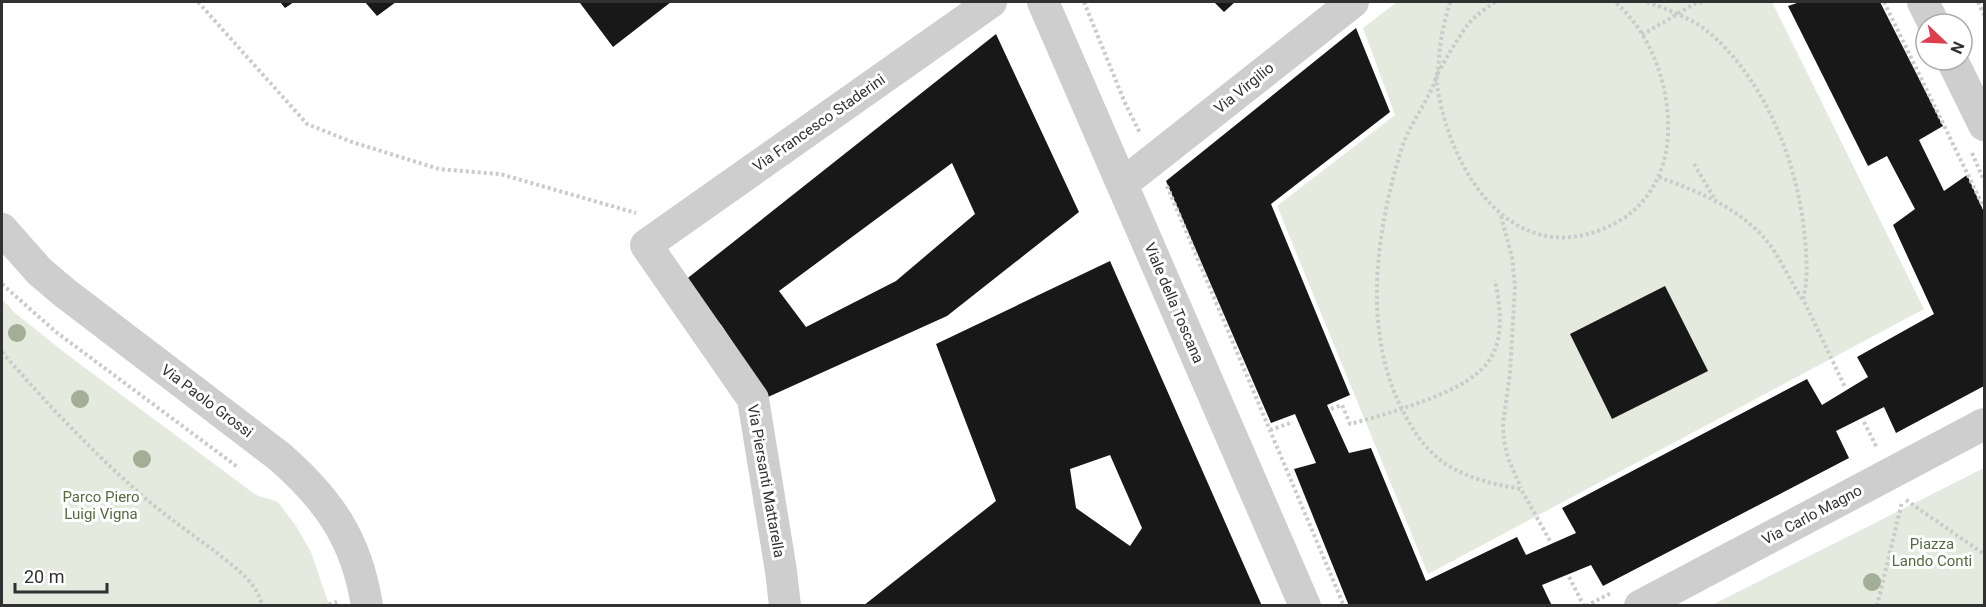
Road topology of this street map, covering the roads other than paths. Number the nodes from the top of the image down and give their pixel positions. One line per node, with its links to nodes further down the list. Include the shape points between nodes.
1 (991, 2): 10 (street, Via Francesco Staderini)
2 (1043, 2): 14 (street, Viale della Toscana)
3 (1061, 2): 8 (street, Viale della Toscana)
4 (1353, 2): 8 (street, Via Virgilio)
5 (1964, 72): 6 (street)
6 (1976, 85): 7 (street)
7 (1984, 125)
8 (1145, 167): 15 (street, Viale della Toscana)
9 (2, 229): 12 (street, Via Paolo Grossi, via 65,293 303,477 344,531 358,560)
10 (652, 241): 13 (street, Via Piersanti Mattarella, via 753,399)
11 (1984, 424): 16 (street, Via Carlo Magno)
12 (367, 606)
13 (785, 606)
14 (1305, 606)
15 (1320, 606)
16 (1640, 606)

